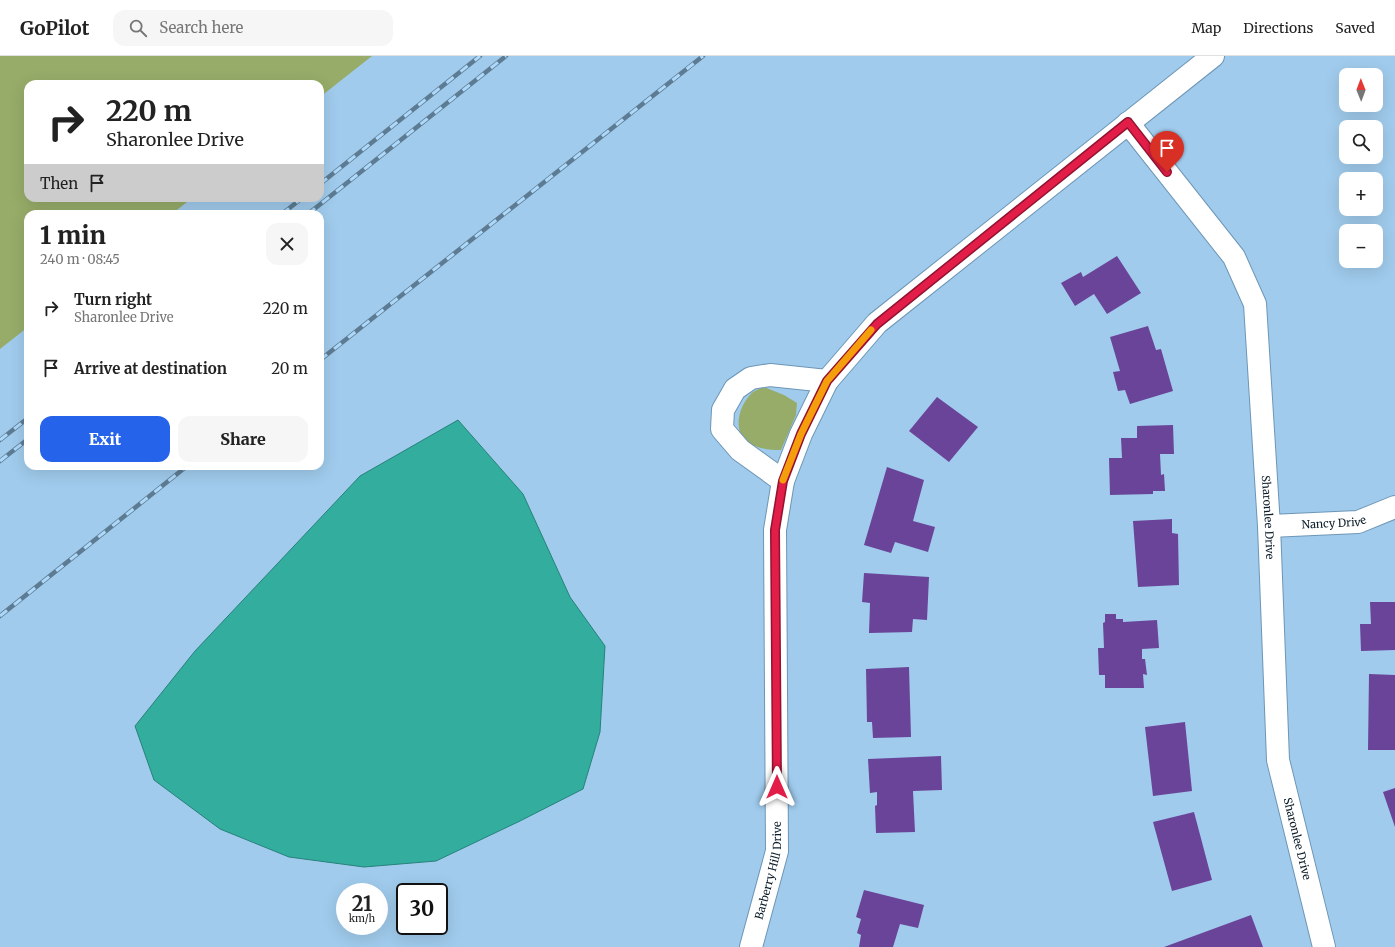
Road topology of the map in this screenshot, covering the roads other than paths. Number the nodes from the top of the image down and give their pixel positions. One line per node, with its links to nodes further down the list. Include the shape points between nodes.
1 (1213, 56): 2 (street, Barberry Hill Drive)
2 (1128, 122): 3 (street, Barberry Hill Drive, via 877,324); 6 (street, Sharonlee Drive, via 1234,258 1255,304)
3 (827, 381): 4 (street, Barberry Hill Drive, via 801,434); 4 (street, via 770,375 751,378 735,389 723,410 722,429 740,450)
4 (783, 481): 7 (street, Barberry Hill Drive, via 775,530 777,851)
5 (1395, 507): 6 (street, Nancy Drive, via 1358,522)
6 (1269, 526): 8 (street, Sharonlee Drive, via 1278,760)
7 (751, 947)
8 (1324, 947)

